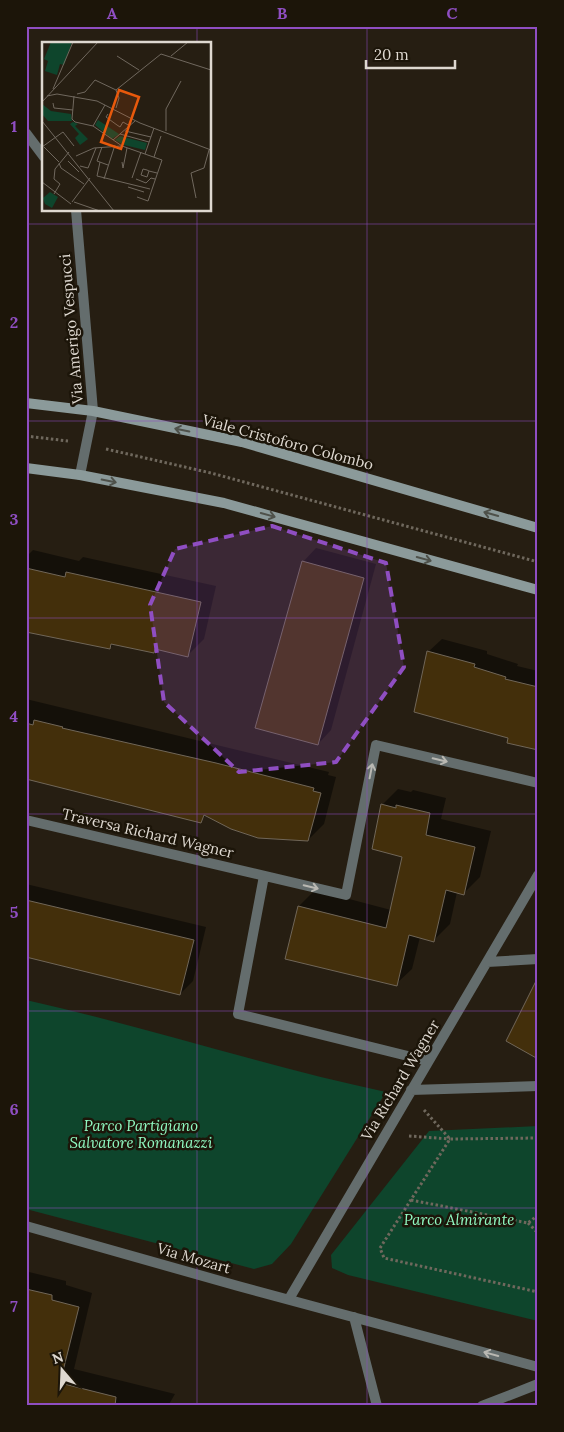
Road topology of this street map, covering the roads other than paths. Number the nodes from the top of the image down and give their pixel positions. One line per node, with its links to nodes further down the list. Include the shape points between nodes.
1 (26, 133): 2 (street)
2 (42, 154)
3 (76, 211): 5 (street, Via Amerigo Vespucci)
4 (26, 403): 5 (main road, Viale Cristoforo Colombo)
5 (93, 411): 7 (street, Via Amerigo Vespucci); 8 (main road, Viale Cristoforo Colombo, one-way to 5, via 242,442)
6 (26, 468): 7 (main road)
7 (80, 475): 9 (main road, one-way to 9, via 224,503)
8 (538, 528)
9 (538, 590)
10 (538, 783): 13 (street, Traversa Richard Wagner, one-way to 10, via 346,895 376,745)
11 (26, 820): 13 (street, Traversa Richard Wagner)
12 (538, 875): 15 (street, Via Richard Wagner)
13 (264, 876): 16 (street, via 238,1014)
14 (538, 958): 15 (street)
15 (487, 962): 16 (street, Via Richard Wagner)
16 (428, 1062): 18 (street, Via Richard Wagner)
17 (538, 1086): 18 (street)
18 (410, 1092): 20 (street, Via Richard Wagner)
19 (26, 1226): 20 (street, Via Mozart)
20 (288, 1299): 21 (street, Via Mozart)
21 (354, 1317): 22 (street, Via Mozart, one-way to 21); 24 (street)
22 (538, 1367)
23 (538, 1384): 25 (street)
24 (377, 1406)
25 (482, 1406)

